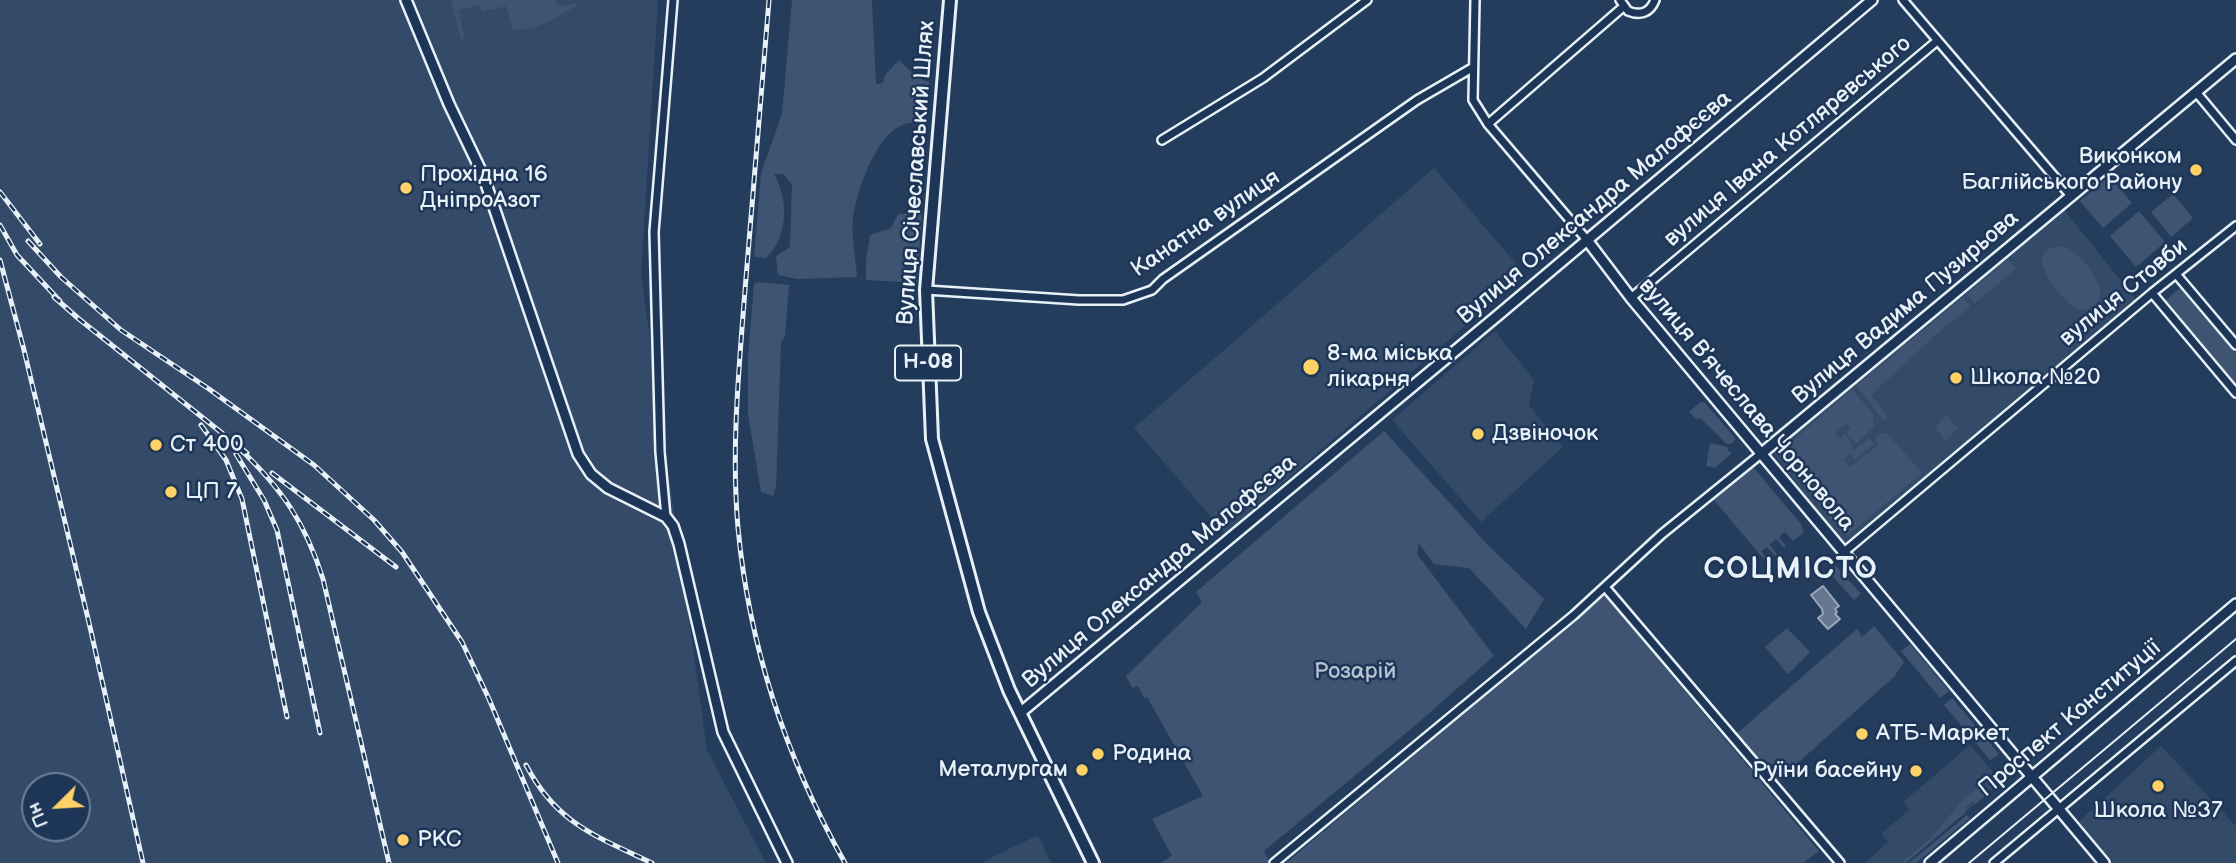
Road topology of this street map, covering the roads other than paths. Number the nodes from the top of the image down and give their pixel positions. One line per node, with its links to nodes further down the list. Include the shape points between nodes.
1 (406, 0): 27 (street, via 483,175 578,454 608,488)
2 (673, 0): 27 (street, via 654,232)
3 (950, 0): 21 (main road, Вулиця Січеславський Шлях / Н-08)
4 (1367, 0): 15 (street, via 1264,78)
5 (1475, 0): 12 (street, вулиця Вʼячеслава Чорновола)
6 (1655, 0): 9 (street, via 1639,14)
7 (1872, 0): 19 (street, Вулиця Олександра Малофєєва)
8 (1903, 0): 10 (street)
9 (1621, 4): 14 (street)
10 (1937, 41): 17 (street); 23 (street, вулиця Івана Котляревського)
11 (2236, 59): 13 (street, Вулиця Вадима Пузирьова)
12 (1472, 68): 14 (street, вулиця Вʼячеслава Чорновола, via 1473,100); 21 (street, Канатна вулиця, via 1417,100 1152,290 1123,300 1079,300)
13 (2196, 92): 16 (street); 17 (street, Вулиця Вадима Пузирьова)
14 (1488, 124): 19 (street, вулиця Вʼячеслава Чорновола)
15 (1162, 140)
16 (2236, 140)
17 (2071, 196): 26 (street, Вулиця Вадима Пузирьова)
18 (2236, 226): 20 (street, вулиця Стовби)
19 (1587, 240): 23 (street, вулиця Вʼячеслава Чорновола); 32 (street, Вулиця Олександра Малофєєва)
20 (2176, 274): 22 (street, вулиця Стовби); 24 (street)
21 (926, 290): 32 (main road, Вулиця Січеславський Шлях / Н-08, via 930,411 938,467 979,612)
22 (2152, 293): 25 (street); 28 (street, вулиця Стовби)
23 (1631, 298): 26 (street, вулиця Вʼячеслава Чорновола)
24 (2236, 345)
25 (2236, 393)
26 (1762, 453): 28 (street, вулиця Вʼячеслава Чорновола); 29 (street)
27 (666, 517): 35 (street, via 679,544 723,732)
28 (1844, 552): 33 (street, вулиця Вʼячеслава Чорновола)
29 (1605, 587): 37 (street); 38 (street)
30 (2236, 604): 33 (street, Проспект Конституції)
31 (2236, 661): 34 (street)
32 (1020, 713): 36 (main road, Вулиця Січеславський Шлях / Н-08)
33 (2032, 777): 34 (street, вулиця Вʼячеслава Чорновола); 39 (street, Проспект Конституції)
34 (2059, 808): 40 (street); 41 (street)
35 (788, 863)
36 (1093, 863)
37 (1274, 863)
38 (1839, 863)
39 (1930, 863)
40 (1994, 863)
41 (2104, 863)

